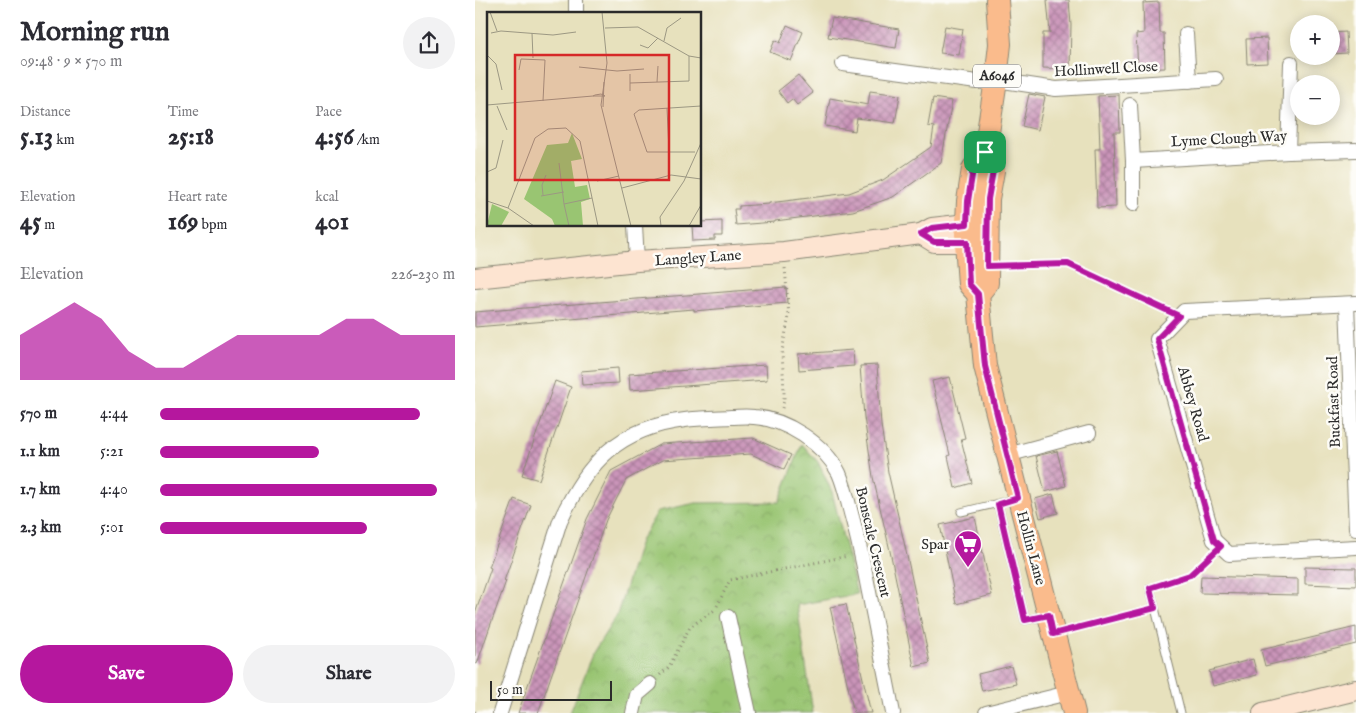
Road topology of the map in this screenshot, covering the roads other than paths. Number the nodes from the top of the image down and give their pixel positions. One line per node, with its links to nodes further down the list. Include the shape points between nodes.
1 (997, 0): 5 (main road, Hollin Lane / A6046, via 1000,44)
2 (1187, 34): 6 (street)
3 (843, 64): 5 (street, Hollinwell Close, via 977,82)
4 (1216, 79): 6 (street, Hollinwell Close)
5 (996, 80): 6 (street, Hollinwell Close, via 1056,89); 14 (main road, Hollin Lane / A6046, via 985,152 973,169 968,201)
6 (1189, 81)
7 (1130, 105): 11 (street)
8 (1291, 125): 10 (street)
9 (1356, 150): 10 (street, Lyme Clough Way)
10 (1288, 152): 11 (street, Lyme Clough Way)
11 (1133, 160): 12 (street)
12 (1133, 204)
13 (635, 226): 15 (street)
14 (974, 233): 15 (street, Langley Lane, via 934,242 921,234 784,252); 17 (main road, Hollin Lane / A6046, via 969,284); 17 (main road, Hollin Lane / A6046, via 987,266 987,283)
15 (637, 261): 16 (street, Langley Lane)
16 (475, 278)
17 (978, 294): 20 (main road, Hollin Lane / A6046, via 985,366)
18 (1351, 303): 23 (street, Buckfast Road); 24 (street, Abbey Road, via 1183,311 1157,339 1214,540 1229,554)
19 (1089, 433): 20 (street)
20 (1007, 455): 21 (main road, Hollin Lane / A6046)
21 (1008, 501): 22 (lane); 29 (main road, Hollin Lane / A6046, via 1051,624)
22 (961, 512)
23 (1356, 529)
24 (1356, 547)
25 (1150, 588): 35 (lane)
26 (728, 617): 32 (street)
27 (650, 684): 31 (street, via 637,695)
28 (1356, 690): 36 (street)
29 (1071, 703): 34 (street)
30 (500, 713): 33 (street, Bonscale Crescent, via 560,521 586,474 603,455 625,438 644,429 689,419 753,417 766,419 803,435 830,459 838,472 846,490 861,553)
31 (633, 713)
32 (749, 713)
33 (893, 713)
34 (986, 713)
35 (1181, 713)
36 (1263, 713)

